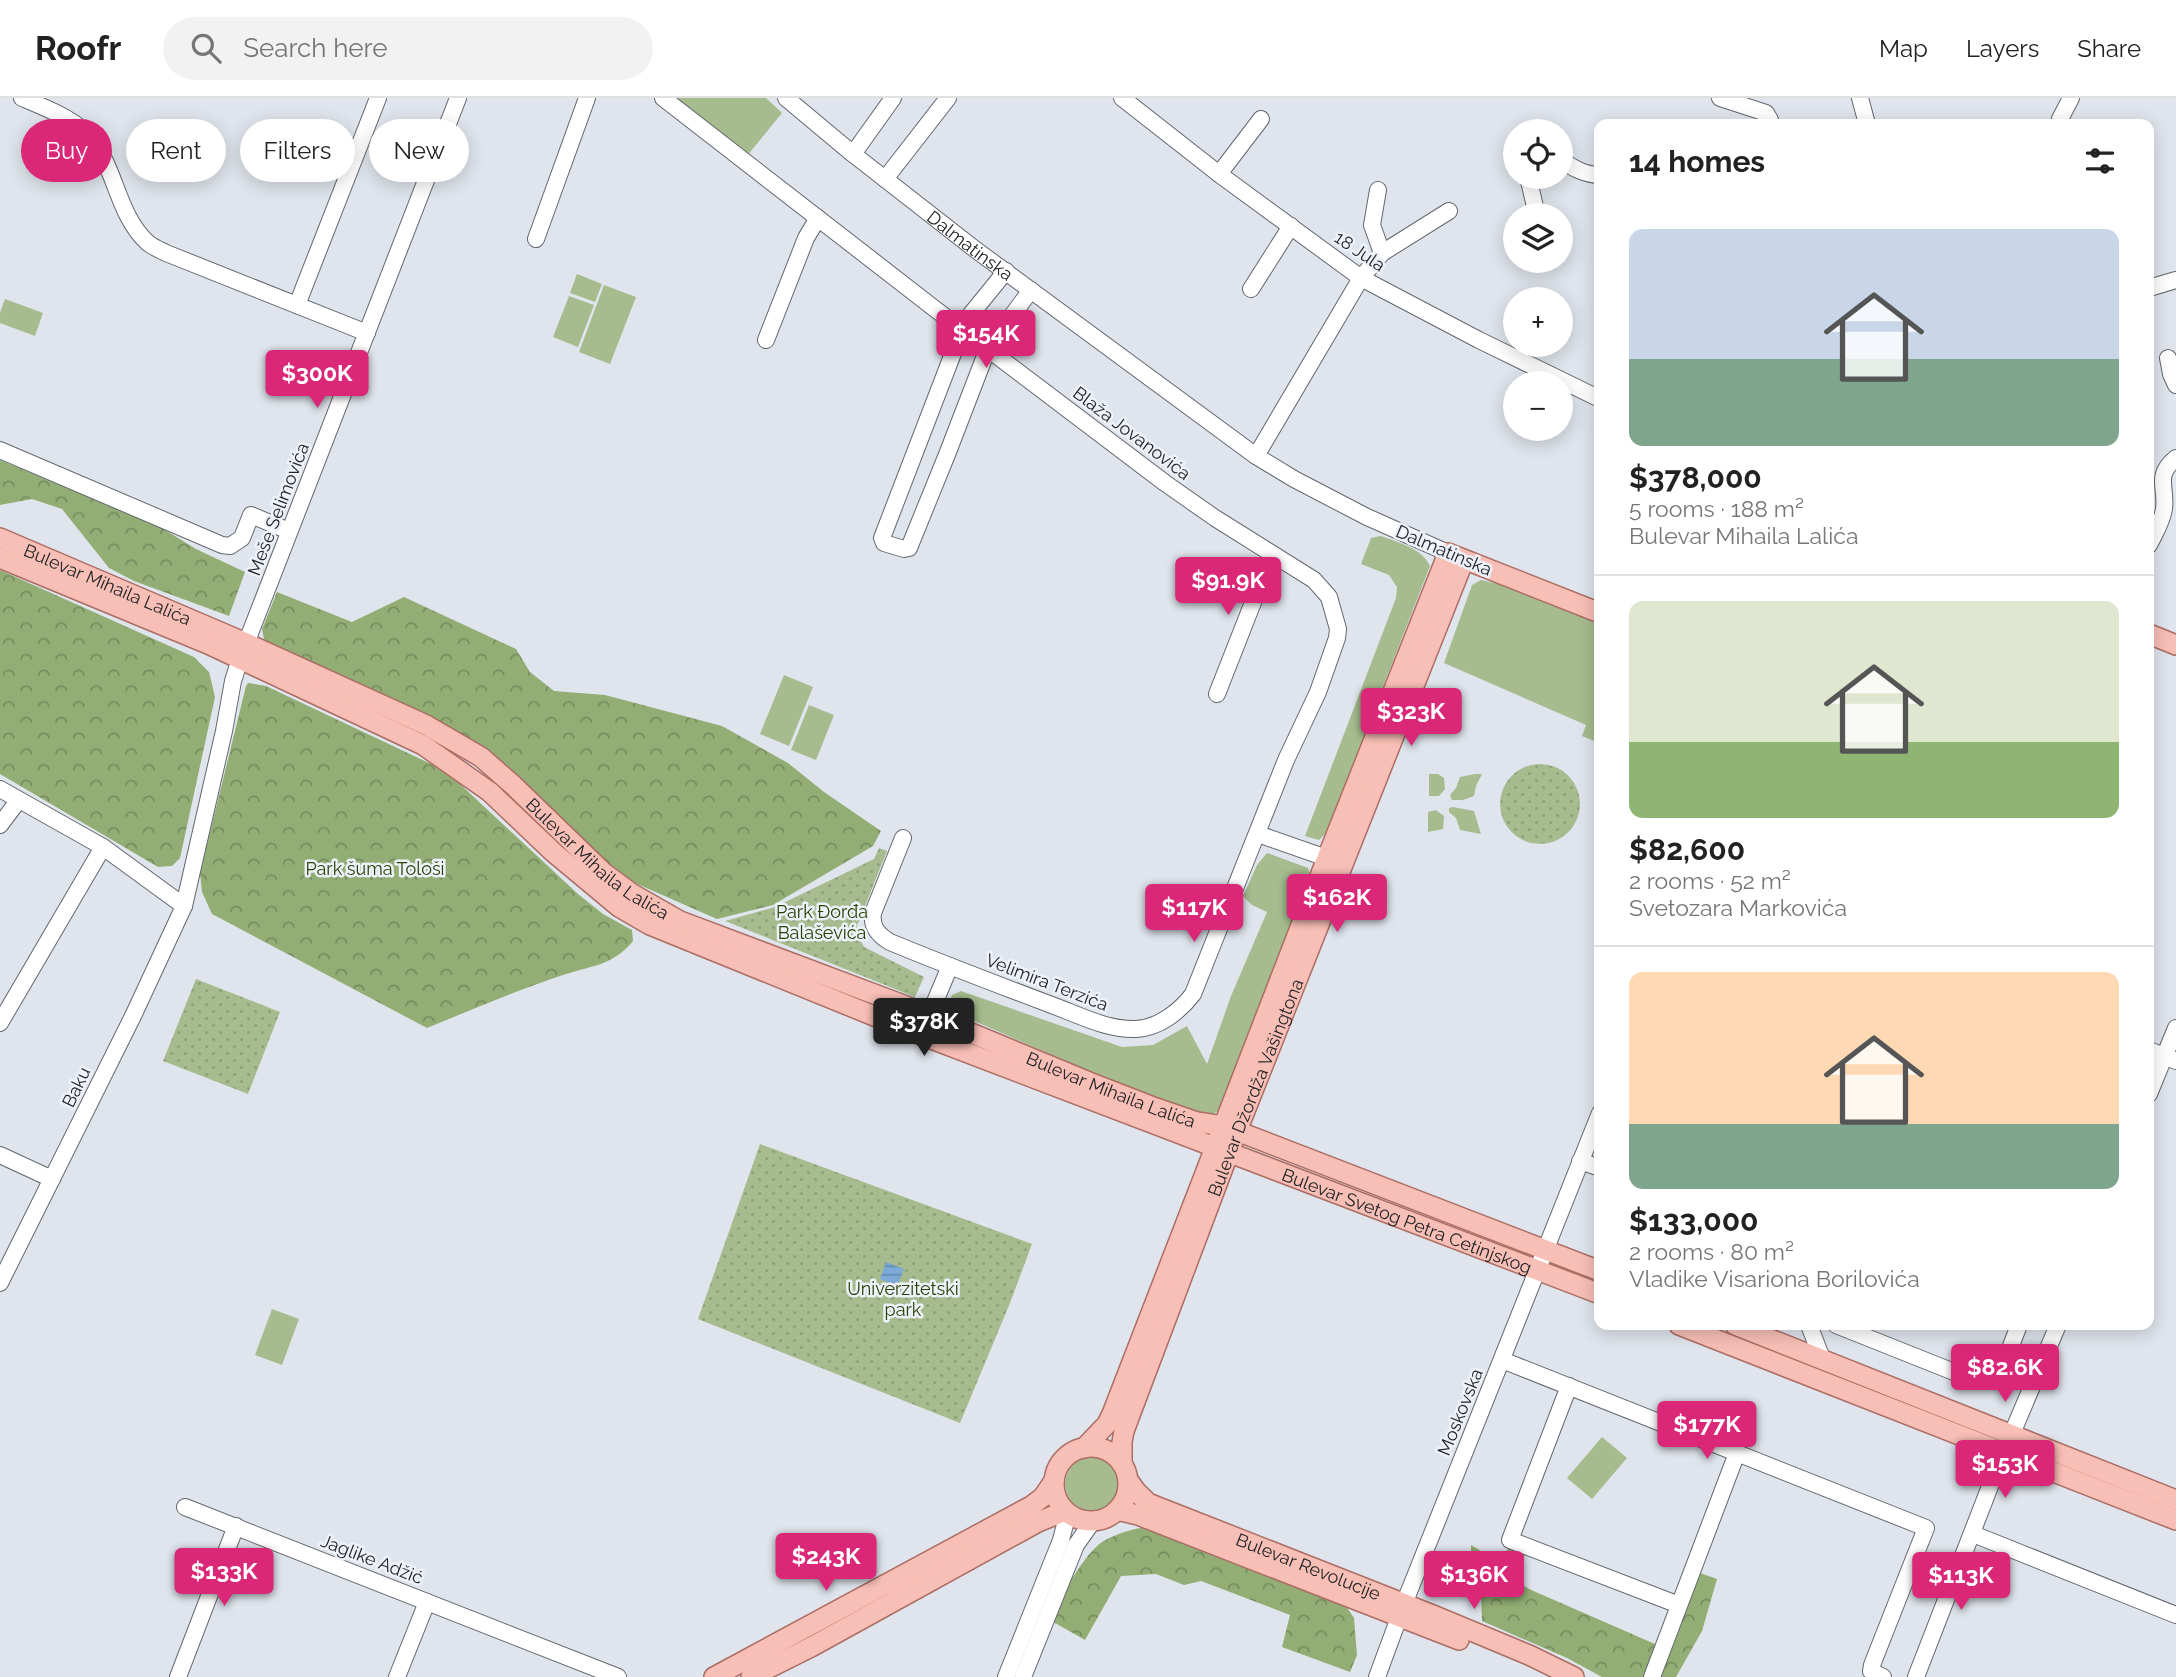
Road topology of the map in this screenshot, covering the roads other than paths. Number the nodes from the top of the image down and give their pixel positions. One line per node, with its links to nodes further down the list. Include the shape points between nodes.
1 (23, 98): 34 (street, via 68,120 94,142 124,209 148,243)
2 (378, 98): 34 (street)
3 (458, 98): 36 (street, Meše Selimovića)
4 (587, 98): 26 (street)
5 (663, 98): 24 (street, Blaža Jovanovića)
6 (894, 98): 17 (street)
7 (948, 98): 21 (street)
8 (1122, 98): 19 (street, 18 Jula)
9 (1720, 98): 14 (street, via 1766,113)
10 (1860, 98): 15 (street)
11 (2071, 98): 16 (street)
12 (790, 100): 17 (street, Dalmatinska)
13 (1261, 119): 19 (street)
14 (1769, 119)
15 (1866, 119)
16 (2060, 119)
17 (852, 154): 21 (street, Dalmatinska)
18 (1573, 168): 20 (street)
19 (1219, 174): 25 (street, 18 Jula)
20 (1594, 175)
21 (885, 179): 28 (street, Dalmatinska)
22 (1378, 190): 27 (street, via 1371,225)
23 (1449, 211): 27 (street)
24 (818, 218): 35 (street, Blaža Jovanovića); 37 (street)
25 (1291, 226): 29 (street, 18 Jula); 32 (street)
26 (536, 239)
27 (1382, 253): 29 (street)
28 (1006, 271): 33 (street, Dalmatinska); 35 (street)
29 (1361, 278): 41 (street, 18 Jula); 43 (street)
30 (2176, 280): 31 (street)
31 (2154, 287)
32 (1251, 289)
33 (1031, 290): 38 (street); 43 (street, Dalmatinska)
34 (297, 305): 36 (street)
35 (962, 330): 38 (street, Blaža Jovanovića); 38 (street, via 882,538 884,543 909,548)
36 (367, 333): 45 (street, Meše Selimovića)
37 (765, 340)
38 (988, 348): 48 (street, Blaža Jovanovića, via 1165,483)
39 (2168, 358): 40 (street)
40 (2176, 385)
41 (1594, 396)
42 (0, 450): 45 (street, via 222,545 230,546 242,538 251,515)
43 (1256, 456): 49 (street, Dalmatinska, via 1367,517)
44 (2176, 458): 46 (street, via 2163,474 2165,506)
45 (289, 531): 55 (street, Meše Selimovića)
46 (2154, 535)
47 (0, 538): 55 (main road, Bulevar Mihaila Lalića)
48 (1272, 554): 52 (street, Blaža Jovanovića, via 1323,588); 56 (street)
49 (1456, 557): 51 (main road, Dalmatinska); 63 (main road, Bulevar Džordža Vašingtona)
50 (0, 558): 55 (main road, Bulevar Mihaila Lalića, via 208,644)
51 (1594, 611)
52 (1336, 620): 60 (street, Velimira Terzića, via 1337,638 1321,682)
53 (2154, 636): 54 (main road)
54 (2176, 645)
55 (243, 651): 64 (street, Baku); 66 (main road, Bulevar Mihaila Lalića, via 426,725 481,757 604,873 657,910); 69 (main road, Bulevar Mihaila Lalića, via 423,745 490,792 619,907 650,925)
56 (1217, 694)
57 (0, 789): 58 (street)
58 (18, 801): 59 (street); 62 (street)
59 (0, 825)
60 (1258, 834): 63 (street); 65 (street, Velimira Terzića, via 1193,994 1184,1006 1152,1026 1112,1027)
61 (903, 838): 65 (street, Velimira Terzića, via 873,913 873,924 890,942)
62 (103, 847): 64 (street); 67 (street)
63 (1335, 861): 73 (main road, Bulevar Džordža Vašingtona)
64 (184, 906): 78 (street, Baku)
65 (950, 966): 66 (street)
66 (929, 1016): 69 (street); 73 (main road, Bulevar Mihaila Lalića, via 1156,1108)
67 (0, 1023)
68 (2176, 1028): 70 (street)
69 (921, 1035): 74 (main road, Bulevar Mihaila Lalića)
70 (2163, 1056): 71 (street)
71 (2154, 1080)
72 (1594, 1127): 76 (street, Moskovska)
73 (1230, 1128): 74 (main road, Bulevar Džordža Vašingtona); 79 (main road, Bulevar Svetog Petra Cetinjskog)
74 (1223, 1149): 81 (main road, Bulevar Svetog Petra Cetinjskog); 94 (main road, Bulevar Džordža Vašingtona, via 1112,1414); 96 (main road, Bulevar Džordža Vašingtona, via 1124,1431)
75 (0, 1155): 78 (street)
76 (1580, 1161): 77 (street); 79 (street, Moskovska)
77 (1594, 1166)
78 (52, 1180): 82 (street, Baku)
79 (1546, 1250): 80 (main road, Bulevar Svetog Petra Cetinjskog); 81 (street, Moskovska)
80 (1594, 1269)
81 (1538, 1270): 83 (main road, Bulevar Svetog Petra Cetinjskog); 90 (street, Moskovska)
82 (0, 1283)
83 (1594, 1292)
84 (1693, 1330): 93 (main road)
85 (1811, 1330): 91 (street)
86 (1849, 1330): 87 (street, via 1974,1380 2001,1372)
87 (2017, 1330)
88 (2055, 1330): 93 (street)
89 (1774, 1332): 91 (main road)
90 (1502, 1360): 92 (street); 108 (street, Moskovska)
91 (1823, 1361): 93 (main road)
92 (1569, 1386): 95 (street); 107 (street, via 1510,1540)
93 (2008, 1443): 98 (main road); 102 (main road); 105 (street)
94 (1084, 1448): 96 (main road, via 1101,1449 1116,1457); 97 (main road, via 1066,1457)
95 (1737, 1453): 107 (street); 121 (street, via 1926,1528 1872,1665 1871,1671)
96 (1125, 1472): 100 (main road, via 1127,1493); 108 (main road, Bulevar Revolucije, via 1148,1503)
97 (1054, 1481): 101 (main road, via 1056,1497); 114 (main road, via 1031,1506)
98 (2176, 1500)
99 (185, 1507): 104 (street, Jaglike Adžić)
100 (1117, 1510): 103 (main road); 108 (main road, Bulevar Revolucije)
101 (1066, 1512): 103 (main road); 110 (main road, via 1038,1522); 115 (street, via 1061,1540)
102 (2176, 1520)
103 (1093, 1521): 116 (street, via 1076,1545)
104 (236, 1526): 106 (street, Jaglike Adžić); 111 (street)
105 (1973, 1534): 109 (street); 122 (street)
106 (427, 1601): 112 (street, Jaglike Adžić); 113 (street, Jaglike Adžić)
107 (1679, 1605): 120 (street)
108 (1401, 1611): 117 (street, Moskovska); 118 (main road, Bulevar Revolucije); 119 (main road, Bulevar Revolucije, via 1529,1655)
109 (2176, 1615)
110 (758, 1675)
111 (178, 1677)
112 (397, 1677)
113 (618, 1677)
114 (714, 1677)
115 (1006, 1677)
116 (1023, 1677)
117 (1377, 1677)
118 (1544, 1677)
119 (1574, 1677)
120 (1652, 1677)
121 (1883, 1677)
122 (1916, 1677)

